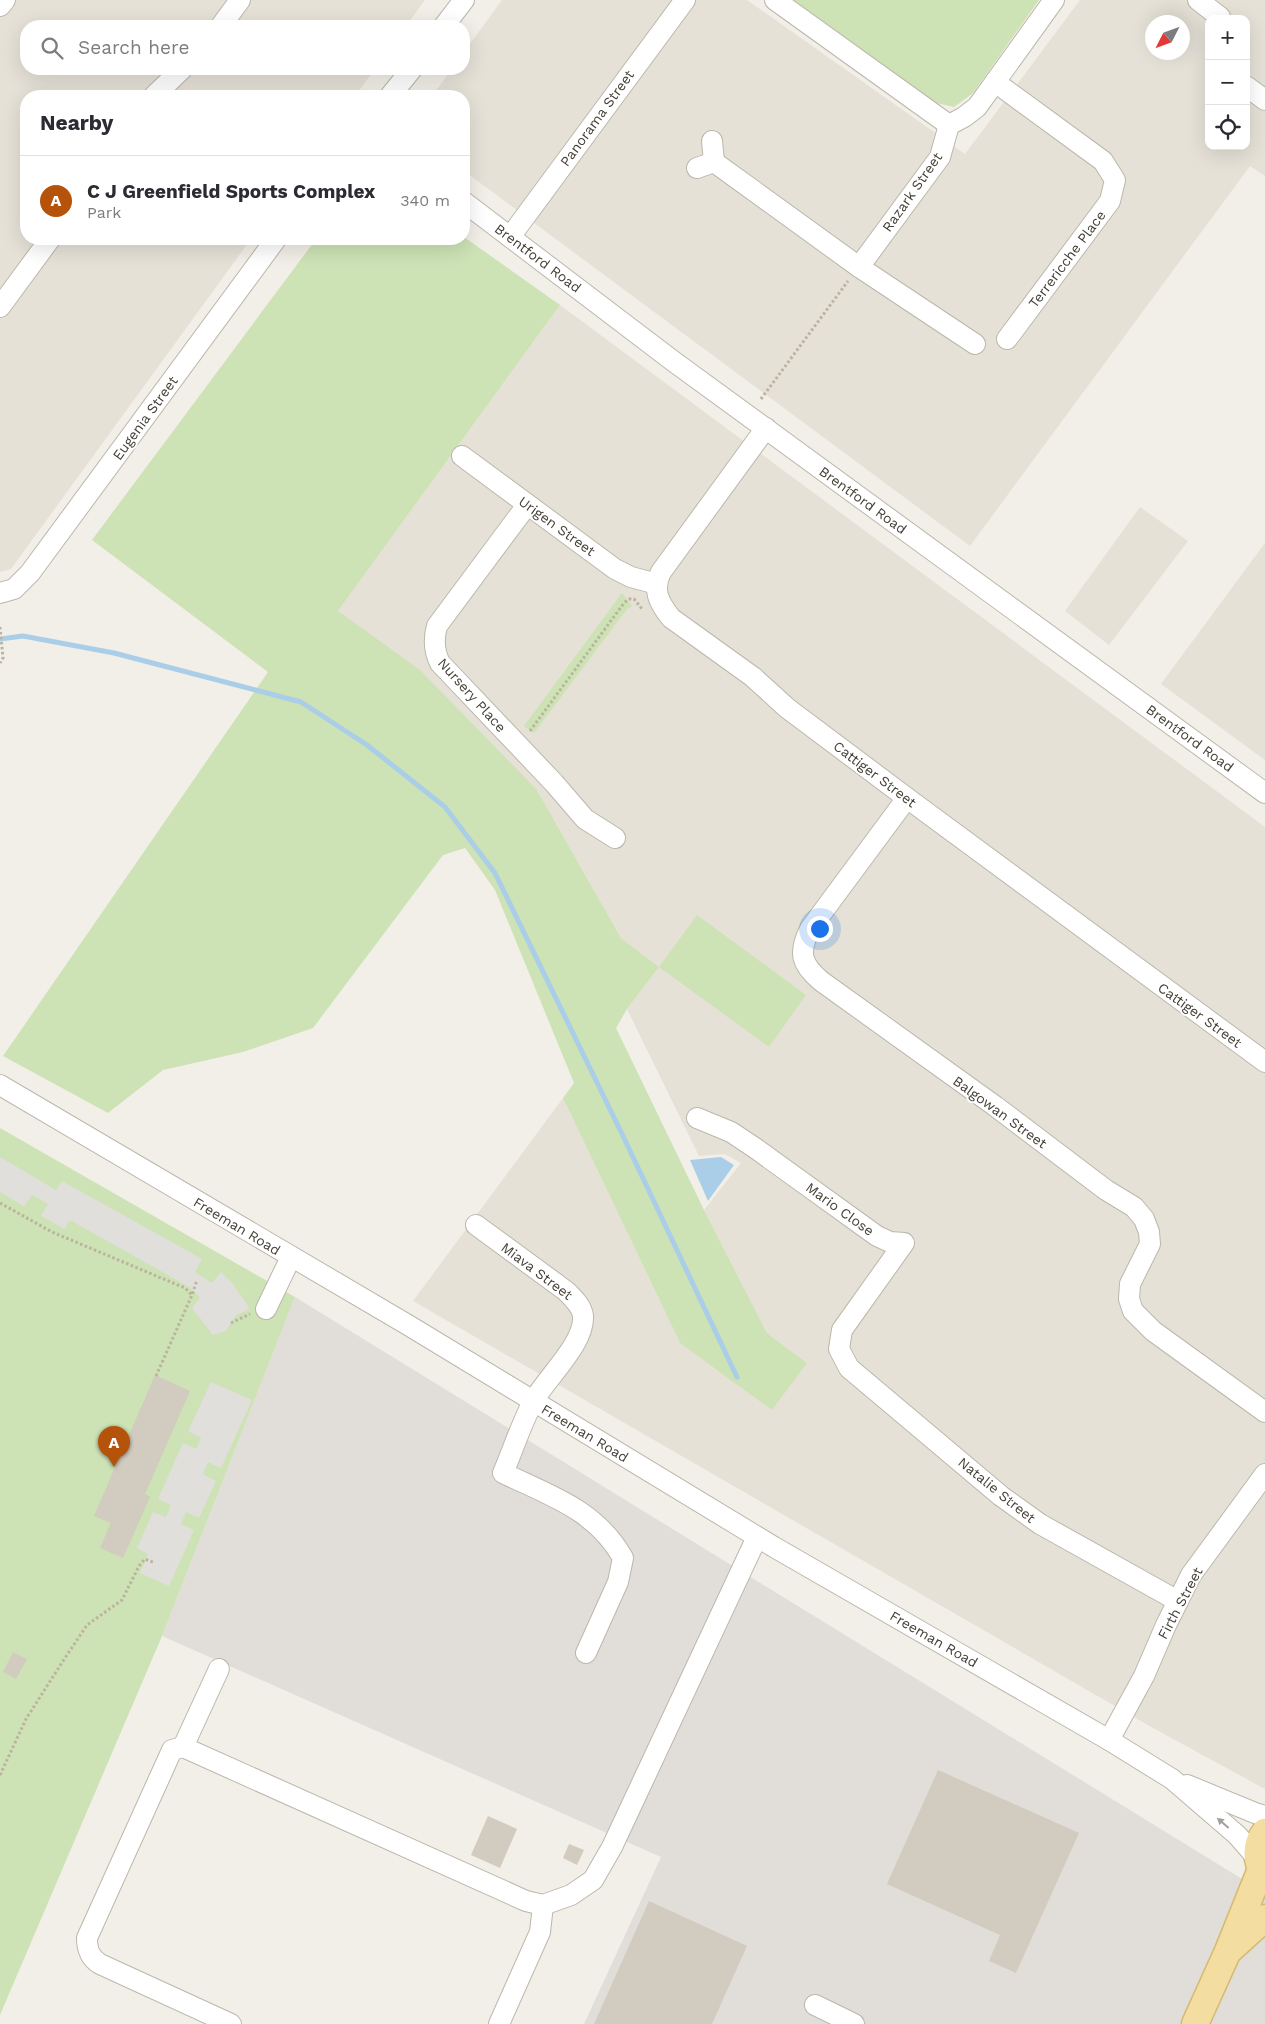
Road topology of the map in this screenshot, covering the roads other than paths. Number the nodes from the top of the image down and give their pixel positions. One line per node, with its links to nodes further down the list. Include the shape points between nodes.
1 (5, 0): 8 (street)
2 (240, 0): 10 (street)
3 (464, 0): 11 (street)
4 (685, 0): 20 (street, Panorama Street)
5 (775, 0): 17 (street)
6 (1054, 0): 14 (street)
7 (1198, 0): 9 (street)
8 (0, 6)
9 (1217, 15)
10 (225, 20)
11 (449, 20)
12 (176, 75): 15 (street)
13 (407, 75): 16 (street)
14 (995, 82): 17 (street, via 977,107); 25 (street, Terrericche Place, via 1103,160 1115,180 1110,201)
15 (160, 90)
16 (395, 90)
17 (949, 125): 23 (street, Razark Street, via 940,156)
18 (712, 141): 23 (street, via 706,165)
19 (470, 207): 20 (street, Brentford Road)
20 (510, 237): 27 (street, Brentford Road)
21 (46, 245): 24 (street)
22 (272, 245): 31 (street, Eugenia Street, via 30,573 21,583)
23 (859, 267): 26 (street)
24 (0, 307)
25 (1007, 339)
26 (975, 344)
27 (766, 428): 30 (street, via 672,556); 32 (street, Brentford Road)
28 (462, 456): 29 (street, Urigen Street)
29 (527, 505): 30 (street, Urigen Street, via 616,569); 34 (street, Nursery Place, via 437,626 434,644 440,663 585,819)
30 (657, 584): 33 (street, Cattiger Street, via 660,604 671,618 753,677 787,708)
31 (4, 592)
32 (1265, 793)
33 (907, 798): 35 (street, Cattiger Street); 43 (street, Balgowan Street, via 810,929 802,950 804,963 821,982 1106,1190 1134,1207 1144,1219 1150,1244 1130,1284 1129,1299 1133,1311 1153,1332)
34 (615, 838)
35 (1265, 1062)
36 (0, 1085): 39 (street, Freeman Road)
37 (698, 1118): 41 (street, Mario Close, via 756,1148 877,1236 890,1242 904,1243 842,1330)
38 (476, 1225): 42 (street, Miava Street, via 577,1301 583,1316 581,1332)
39 (291, 1257): 40 (street); 42 (street, Freeman Road)
40 (266, 1309)
41 (839, 1349): 46 (street, Natalie Street, via 850,1368 1001,1496 1040,1524)
42 (533, 1401): 45 (street, Freeman Road); 47 (street, Miava Street, via 504,1473 577,1509 613,1541 623,1558 618,1582)
43 (1265, 1412)
44 (1265, 1474): 46 (street, Firth Street, via 1191,1575)
45 (757, 1537): 49 (street, Freeman Road); 55 (street, via 603,1865 593,1880 572,1895)
46 (1178, 1601): 49 (street, Firth Street, via 1144,1676)
47 (586, 1653)
48 (219, 1669): 50 (street)
49 (1109, 1740): 51 (street, Freeman Road)
50 (183, 1747): 55 (street, via 526,1901); 60 (street, via 172,1750 88,1938 88,1950 100,1964)
51 (1172, 1779): 52 (street, Freeman Road); 54 (street, Freeman Road, one-way to 51, via 1237,1836)
52 (1265, 1816)
53 (1265, 1832): 54 (main road, via 1257,1848)
54 (1261, 1867): 57 (main road)
55 (543, 1905): 61 (street, via 540,1932)
56 (1265, 1918): 57 (main road)
57 (1228, 1951): 59 (main road)
58 (814, 2005): 62 (street)
59 (1200, 2022)
60 (231, 2024)
61 (499, 2024)
62 (854, 2024)

